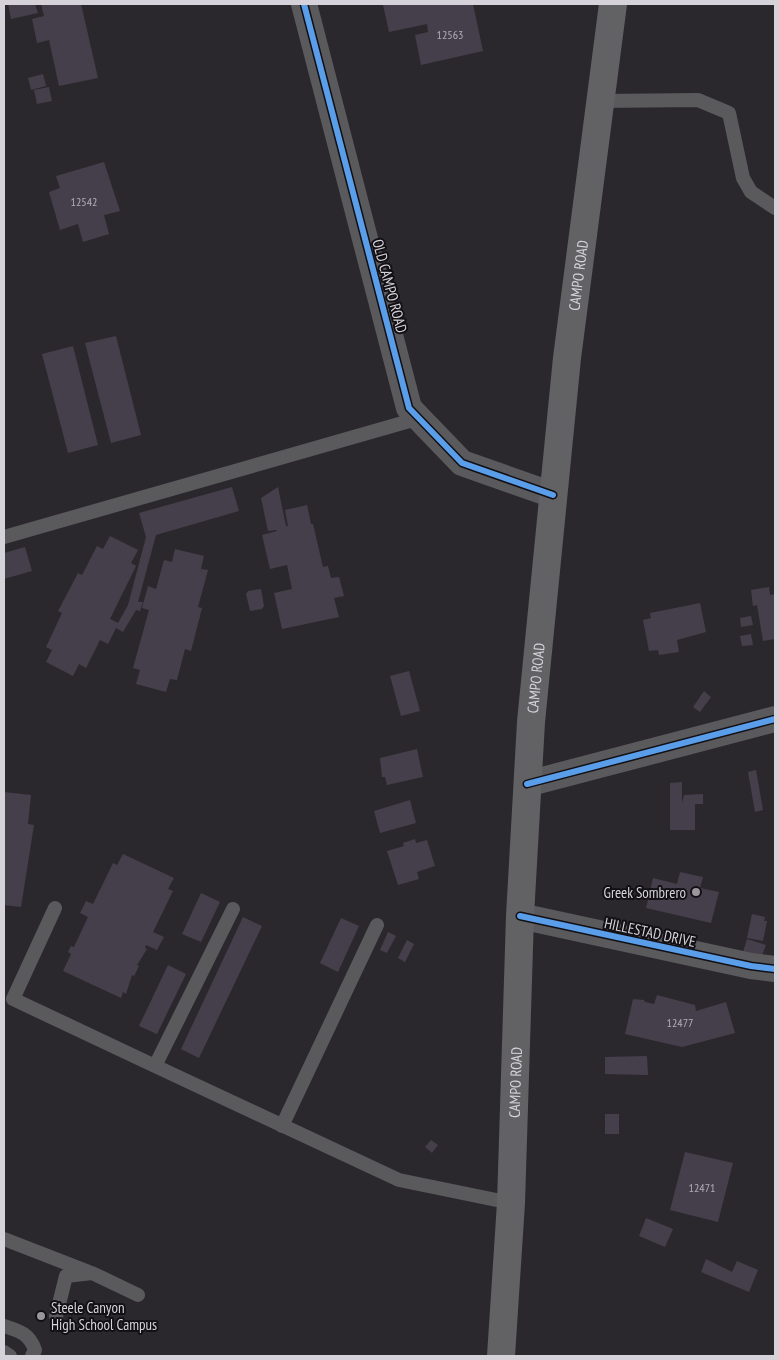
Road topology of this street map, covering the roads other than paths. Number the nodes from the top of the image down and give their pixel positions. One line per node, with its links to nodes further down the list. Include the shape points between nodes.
1 (304, 4): 5 (street, OLD CAMPO ROAD, via 407,399 410,408)
2 (613, 4): 3 (highway, CAMPO ROAD)
3 (600, 101): 4 (lane, via 698,100 729,113 743,178 751,192); 6 (highway, CAMPO ROAD, via 566,358)
4 (775, 208)
5 (420, 418): 6 (street, OLD CAMPO ROAD, via 462,463); 7 (lane)
6 (553, 495): 9 (highway, CAMPO ROAD, via 530,722)
7 (4, 537)
8 (775, 719): 9 (street)
9 (528, 784): 12 (highway, CAMPO ROAD)
10 (55, 908): 15 (lane)
11 (233, 908): 16 (lane)
12 (520, 916): 14 (street, HILLESTAD DRIVE); 18 (highway, CAMPO ROAD)
13 (377, 925): 17 (lane)
14 (775, 969)
15 (8, 997): 16 (lane)
16 (156, 1066): 17 (lane)
17 (282, 1126): 18 (lane, via 398,1180)
18 (511, 1203): 27 (highway, CAMPO ROAD)
19 (4, 1239): 20 (lane)
20 (92, 1273): 21 (lane); 22 (lane, via 66,1276)
21 (138, 1296)
22 (56, 1316)
23 (4, 1326): 26 (lane, via 25,1333 31,1340)
24 (4, 1352): 25 (lane)
25 (10, 1356)
26 (32, 1356)
27 (501, 1356)

